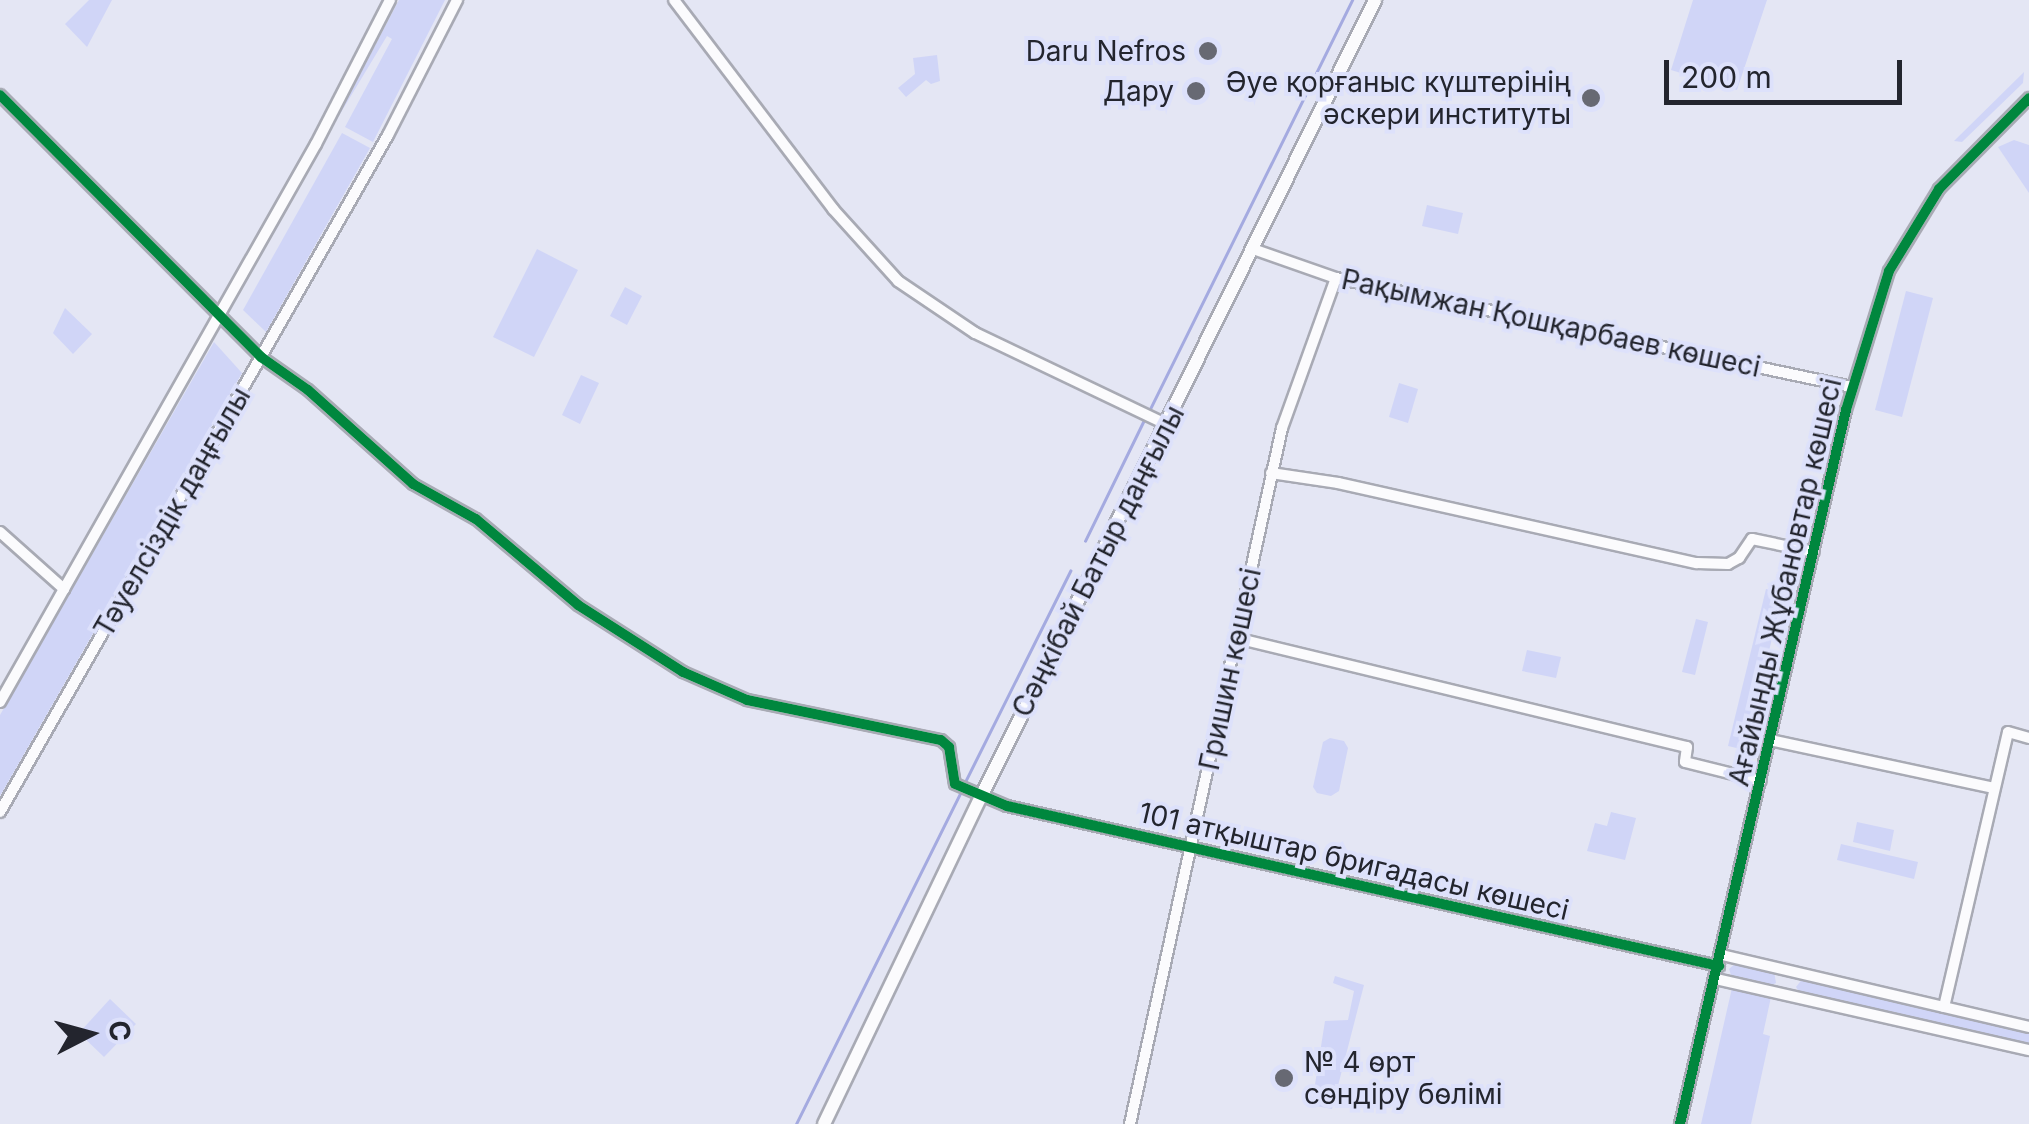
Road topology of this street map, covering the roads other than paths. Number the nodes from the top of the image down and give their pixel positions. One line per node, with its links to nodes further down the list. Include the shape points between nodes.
1 (390, 0): 9 (street, Тәуелсіздік даңғылы)
2 (457, 0): 10 (street, Тәуелсіздік даңғылы)
3 (674, 0): 12 (street, via 832,209 898,281 976,332)
4 (1375, 0): 7 (main road, Сәңкібай Батыр даңғылы)
5 (0, 95): 9 (street)
6 (2029, 98): 11 (street, Ағайынды Жұбановтар көшесі, via 1957,169 1908,238 1889,272)
7 (1253, 249): 8 (street, Рақымжан Қошқарбаев көшесі); 12 (main road, Сәңкібай Батыр даңғылы)
8 (1336, 278): 11 (street, Рақымжан Қошқарбаев көшесі); 13 (street, Гришин көшесі)
9 (219, 314): 10 (street); 16 (street, Тәуелсіздік даңғылы)
10 (261, 357): 23 (street, via 413,484 476,520 578,604 683,672 747,700 941,740 950,747 951,774); 24 (street, Тәуелсіздік даңғылы)
11 (1852, 387): 15 (street, Ағайынды Жұбановтар көшесі)
12 (1166, 424): 23 (main road, Сәңкібай Батыр даңғылы)
13 (1271, 472): 15 (street, via 1697,563 1728,564 1752,539); 17 (street, Гришин көшесі)
14 (0, 532): 16 (street)
15 (1814, 552): 20 (street, Ағайынды Жұбановтар көшесі)
16 (64, 589): 18 (street, Тәуелсіздік даңғылы)
17 (1236, 638): 21 (street, via 1686,747 1685,762); 25 (street, Гришин көшесі)
18 (0, 702)
19 (2029, 738): 22 (street, via 2008,732)
20 (1770, 740): 21 (street, Ағайынды Жұбановтар көшесі); 22 (street)
21 (1761, 781): 26 (street, Ағайынды Жұбановтар көшесі)
22 (1994, 788): 28 (street)
23 (970, 792): 25 (street, 101 атқыштар бригадасы көшесі); 31 (main road, Сәңкібай Батыр даңғылы)
24 (0, 812)
25 (1192, 845): 26 (street, 101 атқыштар бригадасы көшесі); 32 (street, Гришин көшесі)
26 (1720, 960): 27 (street, Ағайынды Жұбановтар көшесі); 28 (street, 101 атқыштар бригадасы көшесі)
27 (1716, 979): 30 (street); 33 (street, Ағайынды Жұбановтар көшесі)
28 (1944, 1007): 29 (street, 101 атқыштар бригадасы көшесі)
29 (2029, 1027)
30 (2029, 1050)
31 (824, 1124)
32 (1130, 1124)
33 (1680, 1124)

